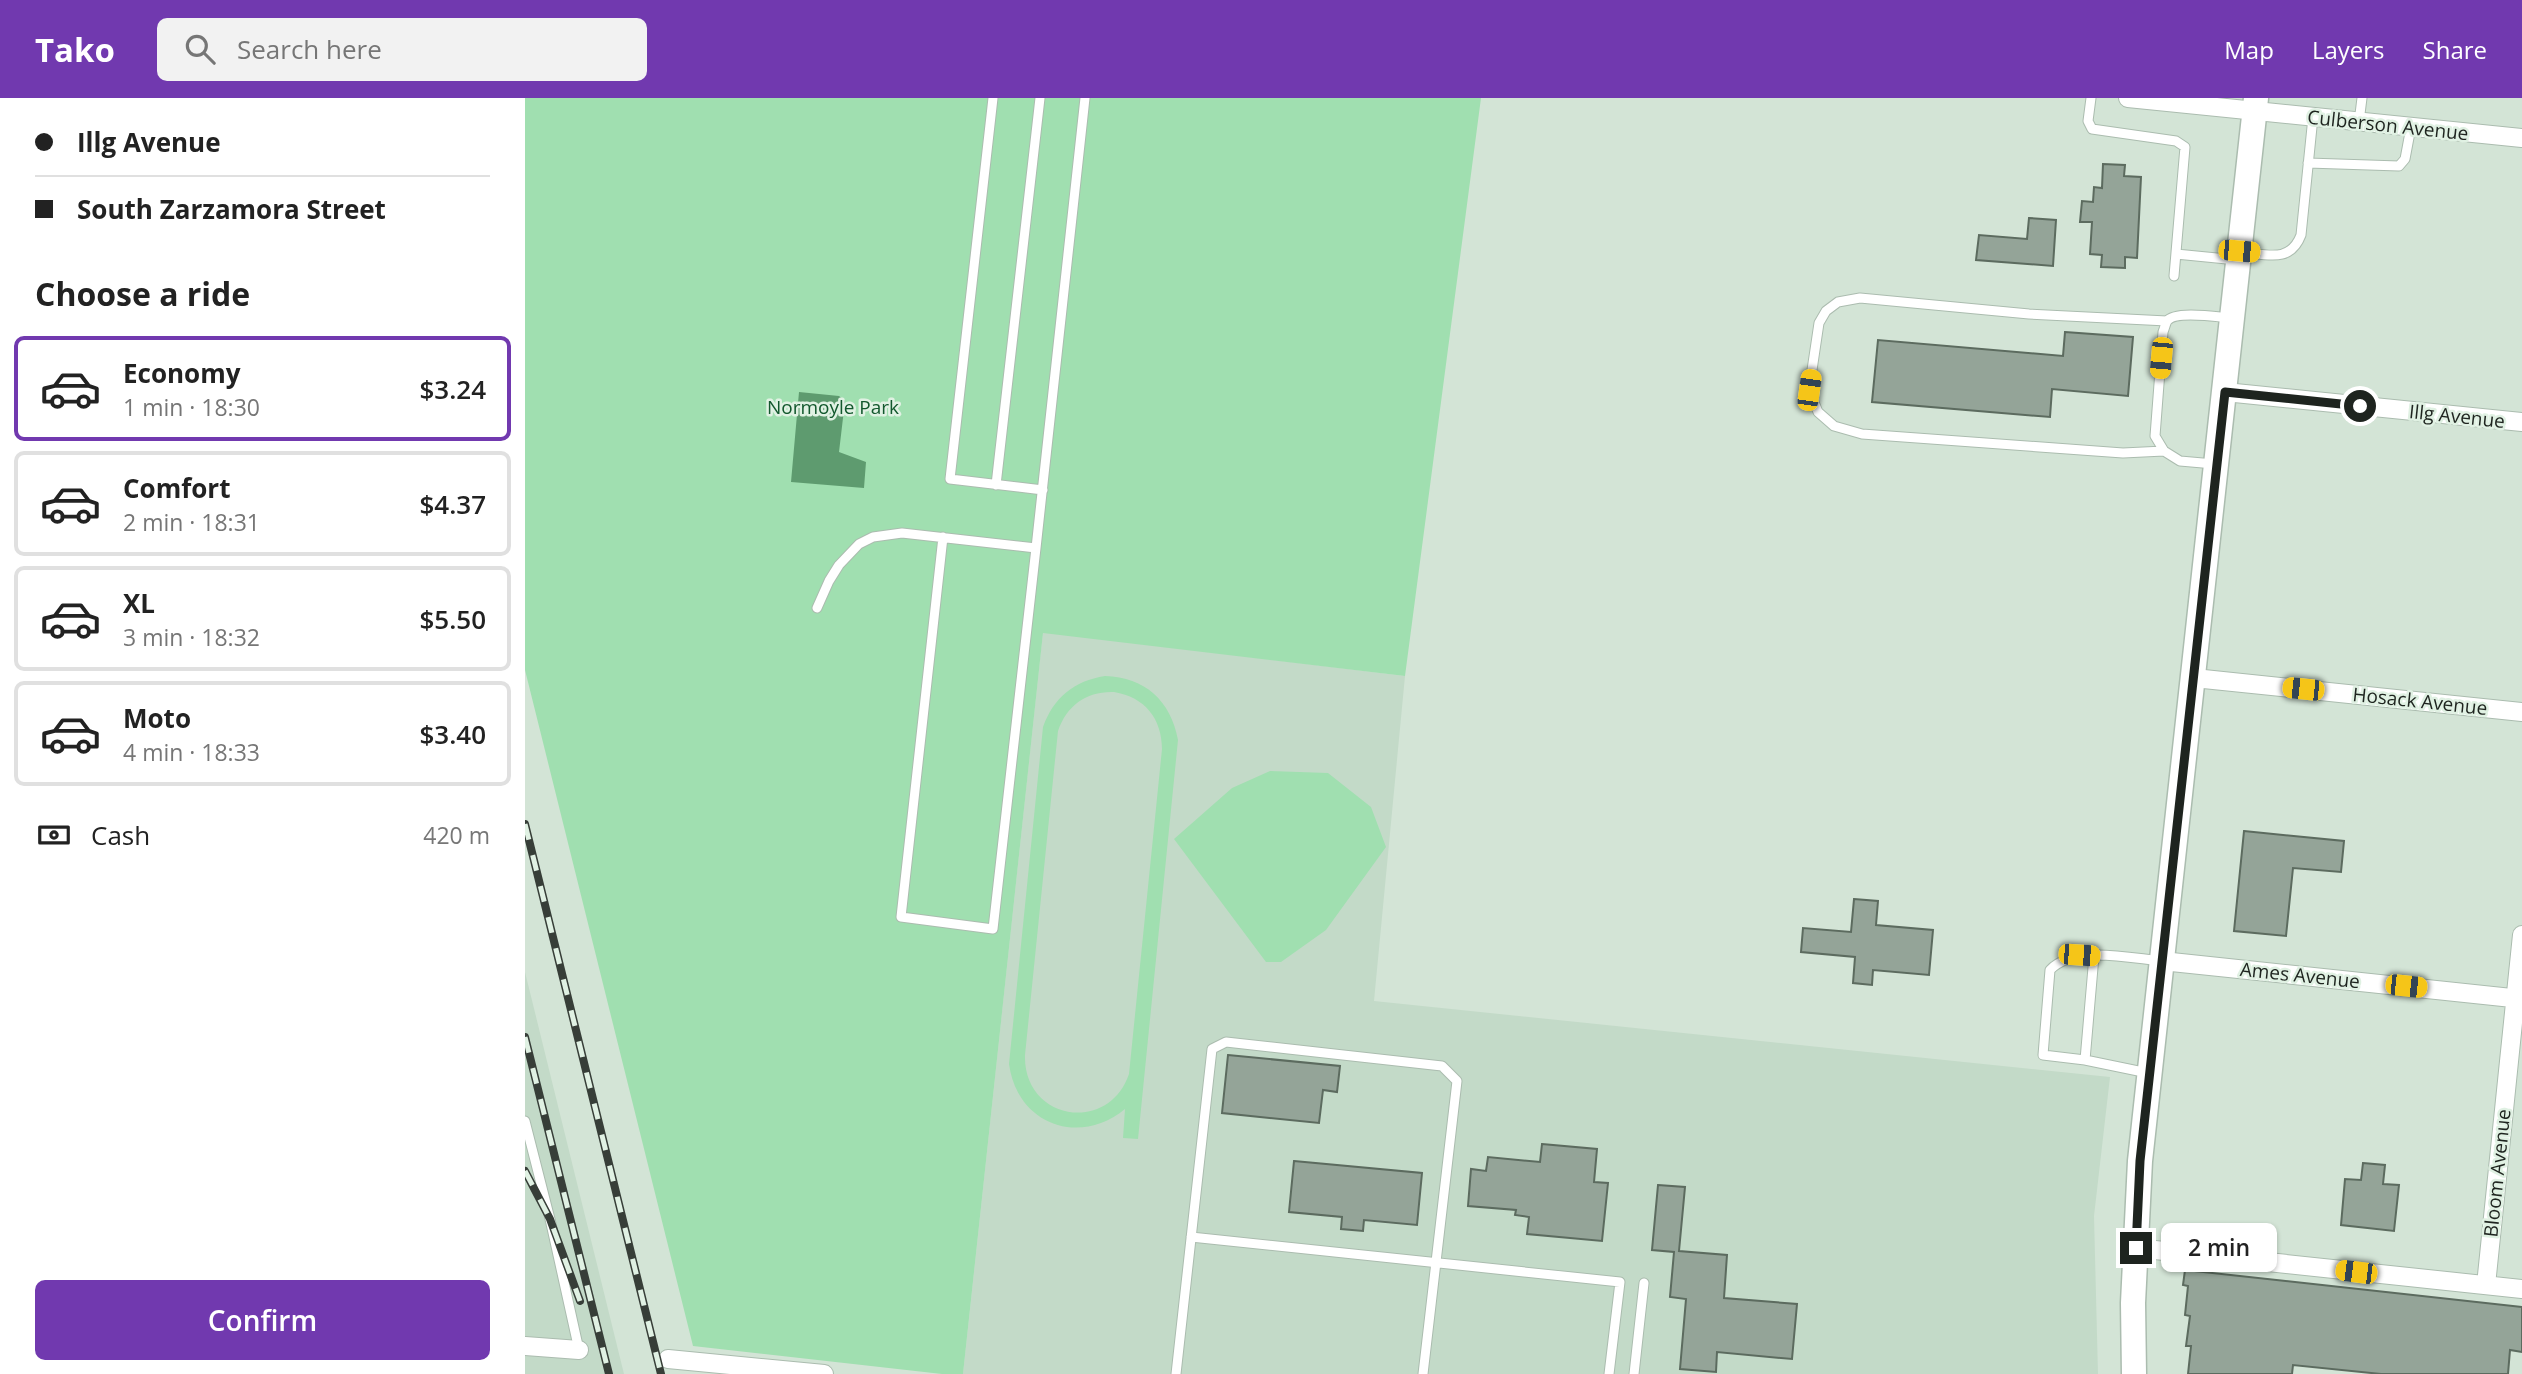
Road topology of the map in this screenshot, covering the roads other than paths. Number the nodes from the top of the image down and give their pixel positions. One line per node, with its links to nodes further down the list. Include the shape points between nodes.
1 (993, 98): 22 (lane, via 950,479)
2 (1040, 98): 22 (lane)
3 (1085, 98): 23 (lane)
4 (2091, 98): 13 (lane, via 2088,121 2092,129 2176,141 2185,147)
5 (2128, 98): 7 (street, Culberson Avenue)
6 (2362, 98): 9 (lane)
7 (2255, 104): 8 (street, Culberson Avenue); 14 (main road)
8 (2313, 117): 9 (street, Culberson Avenue); 12 (lane)
9 (2359, 122): 10 (street, Culberson Avenue)
10 (2411, 127): 11 (street, Culberson Avenue); 12 (lane, via 2405,159 2399,166)
11 (2522, 138)
12 (2308, 163): 14 (lane, via 2297,246 2283,255)
13 (2176, 254): 14 (lane); 15 (lane)
14 (2239, 256): 16 (main road)
15 (2174, 276)
16 (2232, 318): 17 (lane, via 2196,315); 18 (main road)
17 (2167, 321): 20 (lane, via 2155,436); 20 (lane, via 1860,298 1838,302 1819,323 1809,390 1818,412 1834,426 1862,434 2123,453)
18 (2225, 392): 19 (street, Illg Avenue); 21 (main road)
19 (2522, 422)
20 (2164, 451): 21 (lane, via 2180,461)
21 (2217, 464): 27 (main road)
22 (996, 485): 23 (lane)
23 (1043, 490): 25 (lane)
24 (943, 537): 25 (lane); 25 (lane, via 901,917 993,929); 26 (lane, via 887,533 859,544 829,580)
25 (1036, 548)
26 (817, 608)
27 (2194, 678): 28 (street, Hosack Avenue); 31 (main road)
28 (2522, 712)
29 (2522, 935): 32 (street, Bloom Avenue)
30 (2094, 956): 31 (lane); 33 (lane); 33 (lane, via 2067,958 2050,970 2043,1055)
31 (2162, 961): 32 (street, Ames Avenue); 34 (main road)
32 (2518, 998): 40 (street, Bloom Avenue)
33 (2085, 1060): 34 (lane)
34 (2149, 1073): 37 (main road)
35 (525, 1121): 43 (lane)
36 (1191, 1237): 38 (lane); 38 (lane, via 1213,1049 1226,1042 1442,1066 1457,1082); 46 (lane)
37 (2136, 1248): 40 (street); 50 (main road)
38 (1436, 1263): 47 (lane); 48 (lane, via 1620,1282)
39 (1644, 1283): 49 (lane)
40 (2486, 1285): 41 (street)
41 (2522, 1289)
42 (525, 1346): 43 (street)
43 (579, 1350)
44 (668, 1359): 45 (street)
45 (824, 1374)
46 (1176, 1374)
47 (1423, 1374)
48 (1609, 1374)
49 (1634, 1374)
50 (2134, 1374)

